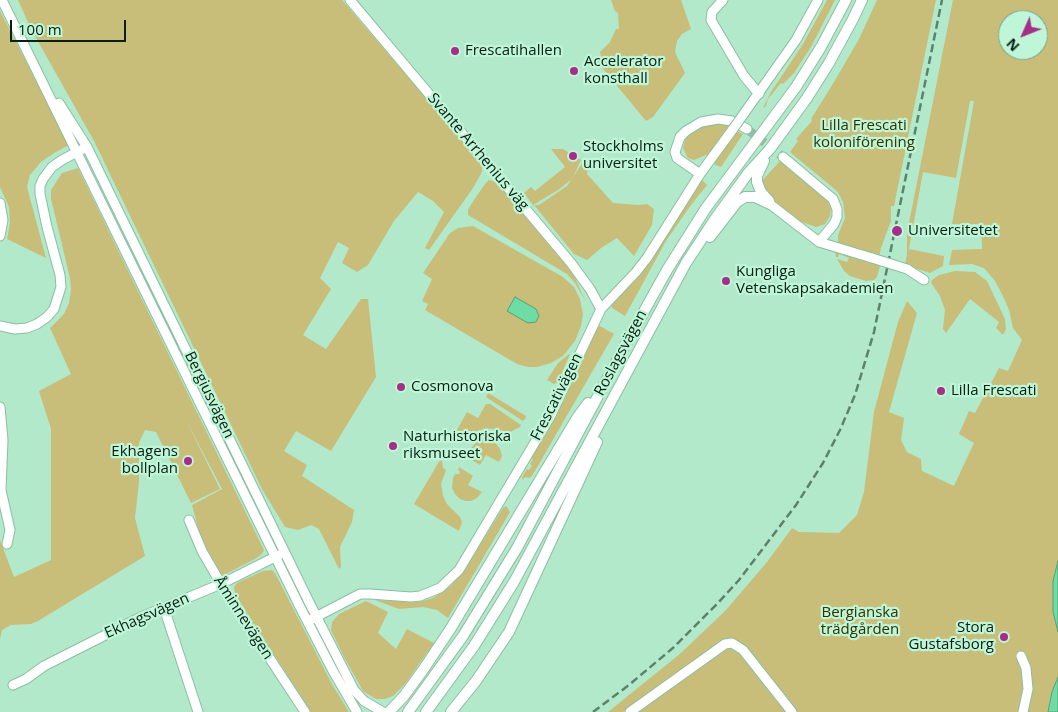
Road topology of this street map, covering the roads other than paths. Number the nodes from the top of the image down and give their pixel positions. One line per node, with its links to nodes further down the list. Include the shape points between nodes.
1 (2, 0): 7 (street, Bergiusvägen)
2 (350, 0): 21 (street, Svante Arrhenius väg, via 571,263)
3 (723, 0): 8 (street, via 712,12 711,20)
4 (818, 0): 8 (street, Frescativägen, via 796,40)
5 (846, 0): 23 (main road, Roslagsvägen, via 796,87 706,208 675,256)
6 (862, 0): 11 (main road, Roslagsvägen, via 829,63)
7 (38, 71): 10 (street, Bergiusvägen); 12 (street, Bergiusvägen)
8 (757, 96): 14 (street, Frescativägen, bridge)
9 (747, 129): 14 (street, via 732,121 718,119 701,122 686,131 680,137 675,152 678,158)
10 (87, 147): 12 (street); 28 (street, Bergiusvägen)
11 (770, 149): 16 (main road, via 756,179); 19 (main road, Roslagsvägen, via 749,172)
12 (78, 152): 22 (street, via 52,167 40,186 60,275 61,287 54,309 47,317 27,328); 29 (street, Bergiusvägen)
13 (783, 157): 18 (street, via 833,199 837,217)
14 (700, 174): 21 (street, Frescativägen, via 647,258)
15 (0, 203): 17 (street, via 3,220)
16 (770, 204): 18 (street); 19 (main road, via 750,196 736,202)
17 (0, 236)
18 (819, 242): 20 (street, bridge, via 907,269)
19 (686, 264): 24 (main road, Roslagsvägen)
20 (924, 280)
21 (601, 309): 32 (street, Frescativägen, via 550,417 459,570 440,588 420,596 360,594)
22 (0, 327)
23 (609, 374): 39 (main road, via 577,418 451,628); 41 (main road, Roslagsvägen, via 518,548 463,636)
24 (612, 400): 42 (main road, Roslagsvägen, via 519,573 474,646); 43 (main road, via 604,427 510,632)
25 (0, 407): 27 (street, via 1,490 10,530)
26 (188, 520): 30 (street, Åminnevägen)
27 (7, 544)
28 (285, 552): 29 (street, Ekhagsvägen); 32 (street, Bergiusvägen)
29 (276, 557): 30 (street, Ekhagsvägen); 32 (street, Bergiusvägen)
30 (221, 584): 31 (street, Ekhagsvägen); 36 (street, Åminnevägen)
31 (164, 608): 34 (street, Ekhagsvägen, via 44,666); 35 (street)
32 (312, 619): 37 (street, Bergiusvägen); 38 (street, Bergiusvägen, via 354,690 364,701)
33 (1021, 656): 46 (street, via 1028,689)
34 (13, 686)
35 (198, 712)
36 (305, 712)
37 (357, 712)
38 (383, 712)
39 (390, 712): 40 (street)
40 (400, 712)
41 (408, 712)
42 (426, 712)
43 (450, 712)
44 (630, 712): 45 (street, via 725,644 732,643 743,650)
45 (792, 712)
46 (1022, 712)

